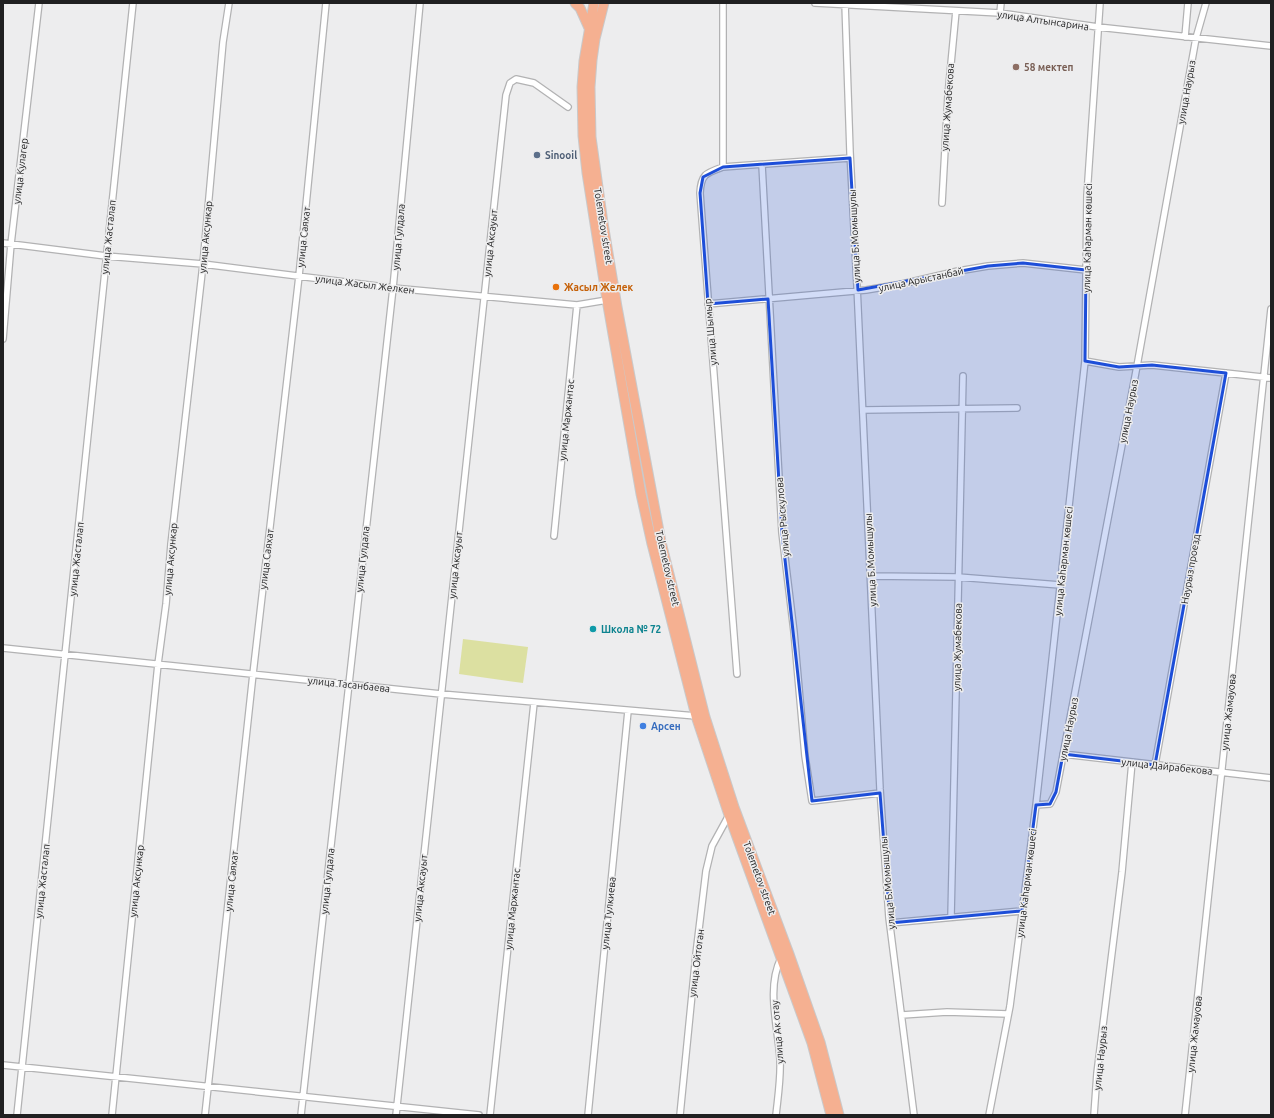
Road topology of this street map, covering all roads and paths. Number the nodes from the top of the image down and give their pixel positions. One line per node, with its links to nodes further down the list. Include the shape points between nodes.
1 (39, 3): 29 (street, улица Кулагер)
2 (134, 3): 30 (street, улица Жасталап)
3 (229, 3): 31 (street, улица Аксункар, via 222,42)
4 (326, 3): 33 (street, улица Саяхат)
5 (420, 3): 34 (street, улица Гулдала)
6 (575, 3): 19 (main road)
7 (594, 3): 19 (main road, Tolemetov street)
8 (604, 3): 77 (main road, Tolemetov street, via 592,60 591,136 617,307 650,484 705,717)
9 (723, 3): 26 (street)
10 (815, 3): 15 (street, улица Алтынсарина)
11 (1001, 3): 17 (street)
12 (1100, 3): 18 (street, улица Каһарман көшесі)
13 (1188, 3): 20 (street)
14 (1206, 3): 21 (street, улица Наурыз)
15 (845, 4): 16 (street, улица Алтынсарина); 24 (street, улица Б.Момышулы)
16 (956, 11): 17 (street, улица Алтынсарина); 27 (street, улица Жумабекова, via 947,102)
17 (1000, 13): 18 (street, улица Алтынсарина)
18 (1098, 27): 20 (street, улица Алтынсарина); 32 (street, улица Каһарман көшесі, via 1087,194)
19 (589, 28): 38 (main road, Tolemetov street, via 582,87 583,136)
20 (1185, 37): 21 (street, улица Алтынсарина)
21 (1196, 38): 22 (street, улица Алтынсарина); 44 (street, улица Наурыз)
22 (1271, 46)
23 (568, 107): 36 (street, улица Аксауыт, via 534,83 516,79 510,83 506,95)
24 (850, 158): 25 (street); 35 (street, улица Б.Момышулы)
25 (762, 165): 26 (street); 37 (street, улица Рыскулова)
26 (724, 167): 40 (street, улица Шымыр, via 710,172 701,182)
27 (942, 204)
28 (3, 243): 29 (street, улица Жасыл Желкен)
29 (11, 244): 30 (street, улица Жасыл Желкен); 42 (street, улица Кулагер)
30 (106, 256): 31 (street, улица Жасыл Желкен); 57 (street, улица Жасталап)
31 (202, 264): 33 (street, улица Жасыл Желкен); 58 (street, улица Аксункар)
32 (1086, 270): 35 (street, улица Арыстанбай, via 1023,263 995,265); 43 (street, улица Каһарман көшесі)
33 (299, 276): 34 (street, улица Жасыл Желкен); 59 (street, улица Саяхат)
34 (393, 288): 36 (street, улица Жасыл Желкен); 61 (street, улица Гулдала)
35 (858, 290): 37 (street, улица Арыстанбай); 51 (street, улица Б.Момышулы)
36 (484, 296): 39 (street, улица Жасыл Желкен); 62 (street, улица Аксауыт)
37 (768, 299): 40 (street, улица Арыстанбай); 71 (street, улица Рыскулова, via 782,533 812,801)
38 (608, 300): 39 (street, улица Жасыл Желкен); 65 (main road, Tolemetov street, via 641,494)
39 (577, 304): 52 (street, улица Маржантас)
40 (708, 304): 60 (street, улица Шымыр)
41 (1271, 308): 47 (street, улица Жамауова)
42 (3, 339)
43 (1085, 361): 44 (street, via 1119,367); 55 (street, улица Каһарман көшесі)
44 (1137, 366): 45 (street, via 1152,365); 66 (street, улица Наурыз)
45 (1226, 373): 47 (street); 68 (street, Наурыз проезд)
46 (964, 376): 50 (street, улица Жумабекова)
47 (1264, 377): 48 (street); 69 (street, улица Жамауова)
48 (1271, 378)
49 (1017, 408): 50 (street)
50 (962, 409): 51 (street); 54 (street, улица Жумабекова)
51 (863, 410): 53 (street, улица Б.Момышулы)
52 (554, 536)
53 (870, 576): 54 (street); 71 (street, улица Б.Момышулы)
54 (958, 576): 55 (street); 75 (street, улица Жумабекова)
55 (1060, 585): 72 (street, улица Каһарман көшесі)
56 (3, 648): 57 (street, улица Тасанбаева)
57 (66, 654): 58 (street, улица Тасанбаева); 81 (street, улица Жасталап)
58 (158, 664): 59 (street, улица Тасанбаева); 82 (street, улица Аксункар)
59 (253, 674): 61 (street, улица Тасанбаева); 83 (street, улица Саяхат)
60 (737, 674)
61 (348, 684): 62 (street, улица Тасанбаева); 84 (street, улица Гулдала)
62 (441, 694): 63 (street, улица Тасанбаева); 85 (street, улица Аксауыт)
63 (534, 702): 64 (street, улица Тасанбаева); 92 (street, улица Маржантас)
64 (628, 711): 65 (street, улица Тасанбаева); 93 (street, улица Тулкиева)
65 (696, 716): 73 (main road, Tolemetov street)
66 (1063, 754): 67 (street, улица Дайрабекова); 72 (street, улица Наурыз, via 1056,792 1050,804)
67 (1132, 762): 68 (street, улица Дайрабекова); 100 (street, улица Наурыз)
68 (1155, 765): 69 (street, улица Дайрабекова)
69 (1221, 772): 70 (street, улица Дайрабекова); 101 (street, улица Жамауова)
70 (1271, 778)
71 (880, 793): 76 (street, улица Б.Момышулы)
72 (1036, 805): 74 (street, улица Каһарман көшесі)
73 (729, 815): 77 (main road, Tolemetov street); 94 (street, улица Ойтоган, via 712,846 706,871)
74 (1022, 911): 75 (street); 78 (street, улица Каһарман көшесі)
75 (951, 917): 76 (street)
76 (890, 923): 79 (street, улица Б.Момышулы)
77 (785, 956): 95 (street, улица Ак отау, via 776,977 774,1000 780,1072); 96 (main road, Tolemetov street, via 812,1043); 97 (main road, Tolemetov street, via 820,1042)
78 (1008, 1014): 79 (street, via 948,1012); 99 (street, улица Каһарман көшесі)
79 (902, 1015): 98 (street, улица Б.Момышулы)
80 (3, 1065): 81 (street)
81 (22, 1066): 82 (street); 86 (street, улица Жасталап)
82 (116, 1077): 83 (street); 87 (street, улица Аксункар)
83 (208, 1087): 84 (street); 88 (street, улица Саяхат)
84 (303, 1097): 85 (street); 89 (street, улица Гулдала)
85 (397, 1107): 90 (street, улица Аксауыт); 91 (street)
86 (17, 1115)
87 (112, 1115)
88 (205, 1115)
89 (301, 1115)
90 (396, 1115)
91 (479, 1115)
92 (490, 1115)
93 (588, 1115)
94 (680, 1115)
95 (776, 1115)
96 (830, 1115)
97 (839, 1115)
98 (914, 1115)
99 (989, 1115)
100 (1094, 1115)
101 (1185, 1115)

